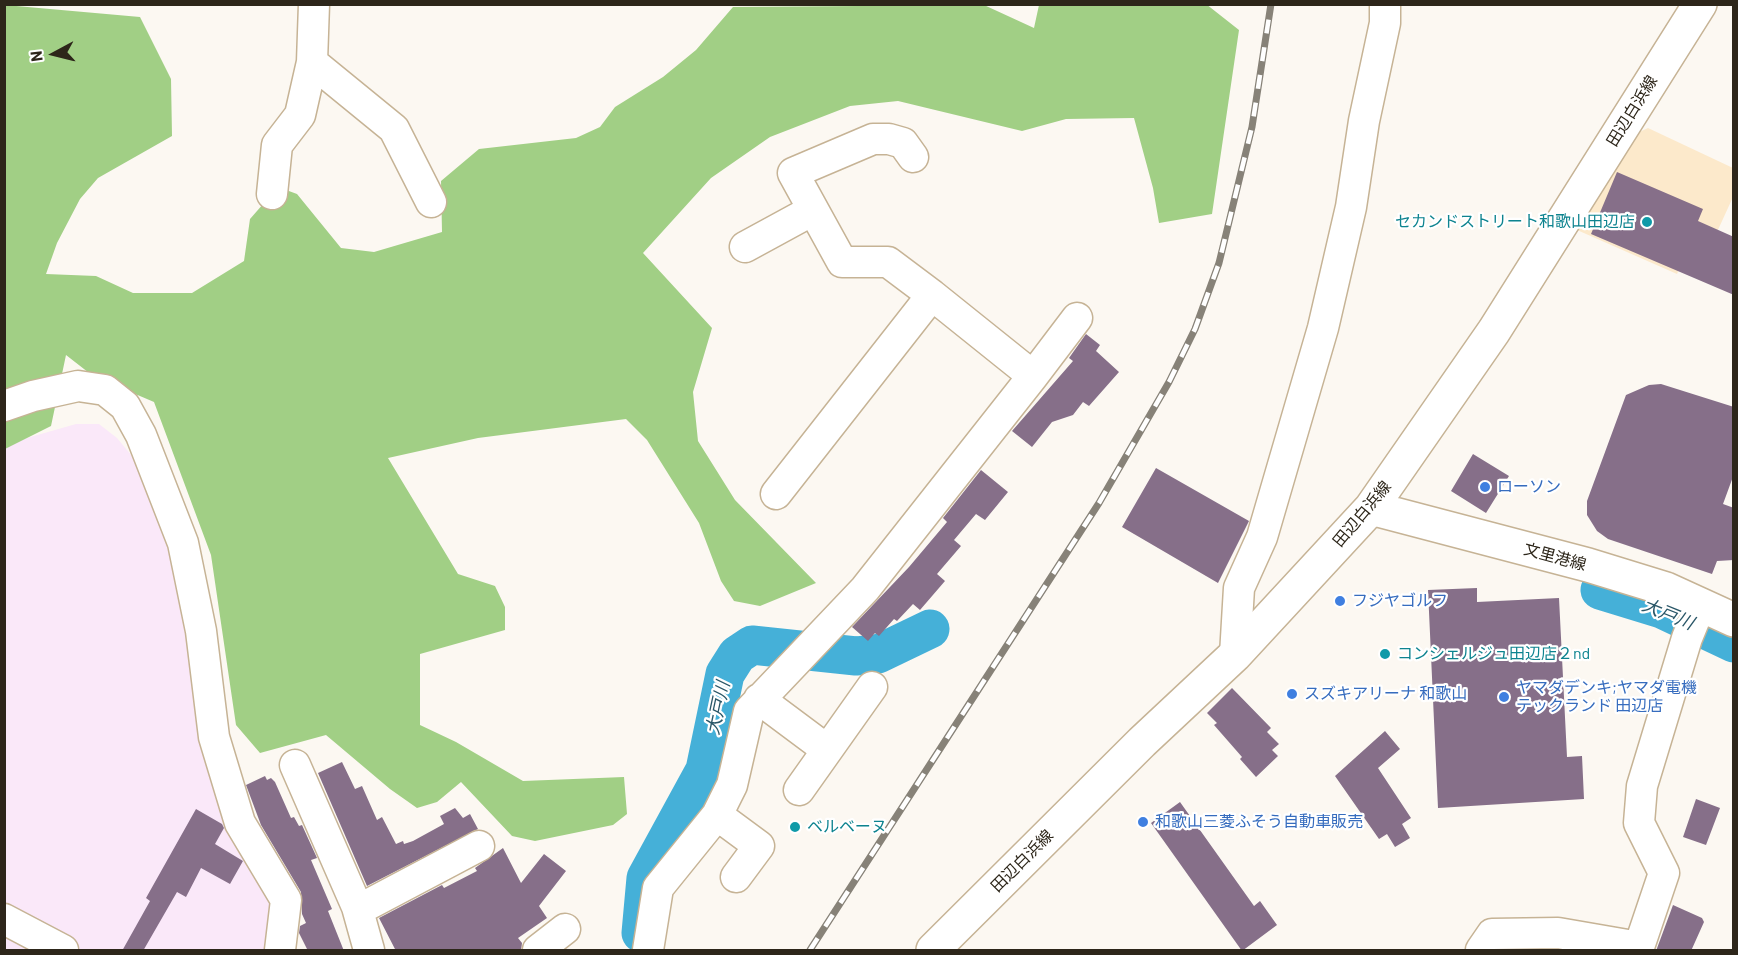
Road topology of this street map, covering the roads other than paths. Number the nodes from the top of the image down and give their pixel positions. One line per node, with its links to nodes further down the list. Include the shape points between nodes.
1 (314, 4): 4 (street)
2 (1385, 4): 18 (street, via 1385,23 1351,207 1323,328 1262,537 1239,588)
3 (1700, 4): 15 (main road, 田辺白浜線, via 1494,331)
4 (312, 62): 6 (street, via 300,115 277,146); 7 (street, via 394,129)
5 (913, 157): 8 (street, via 903,143 873,139 793,173)
6 (272, 194)
7 (431, 202)
8 (813, 210): 9 (street); 10 (street, via 842,262 888,262)
9 (745, 247)
10 (932, 295): 12 (street); 14 (street)
11 (1077, 318): 12 (street)
12 (1033, 376): 20 (street, via 865,589)
13 (4, 406): 31 (street, via 78,386 105,390 125,406 141,435 183,543 201,631 214,737 240,824 286,900)
14 (776, 494)
15 (1371, 508): 16 (main road, 文里港線, via 1666,589); 18 (main road, 田辺白浜線)
16 (1695, 620): 17 (main road, 文里港線); 36 (street, via 1642,786 1639,823 1664,873 1639,947 1558,933 1492,934)
17 (1734, 620)
18 (1235, 655): 35 (main road, 田辺白浜線)
19 (872, 687): 21 (street)
20 (759, 699): 21 (street); 24 (street, via 750,711 732,784)
21 (826, 749): 23 (street)
22 (295, 765): 27 (street)
23 (799, 790)
24 (717, 815): 26 (street, via 759,846); 34 (street, via 657,888)
25 (479, 846): 27 (street)
26 (736, 877)
27 (358, 910): 32 (street)
28 (4, 919): 30 (street)
29 (565, 929): 33 (street)
30 (63, 951)
31 (280, 951)
32 (369, 951)
33 (538, 951)
34 (648, 951)
35 (933, 951)
36 (1482, 951)

